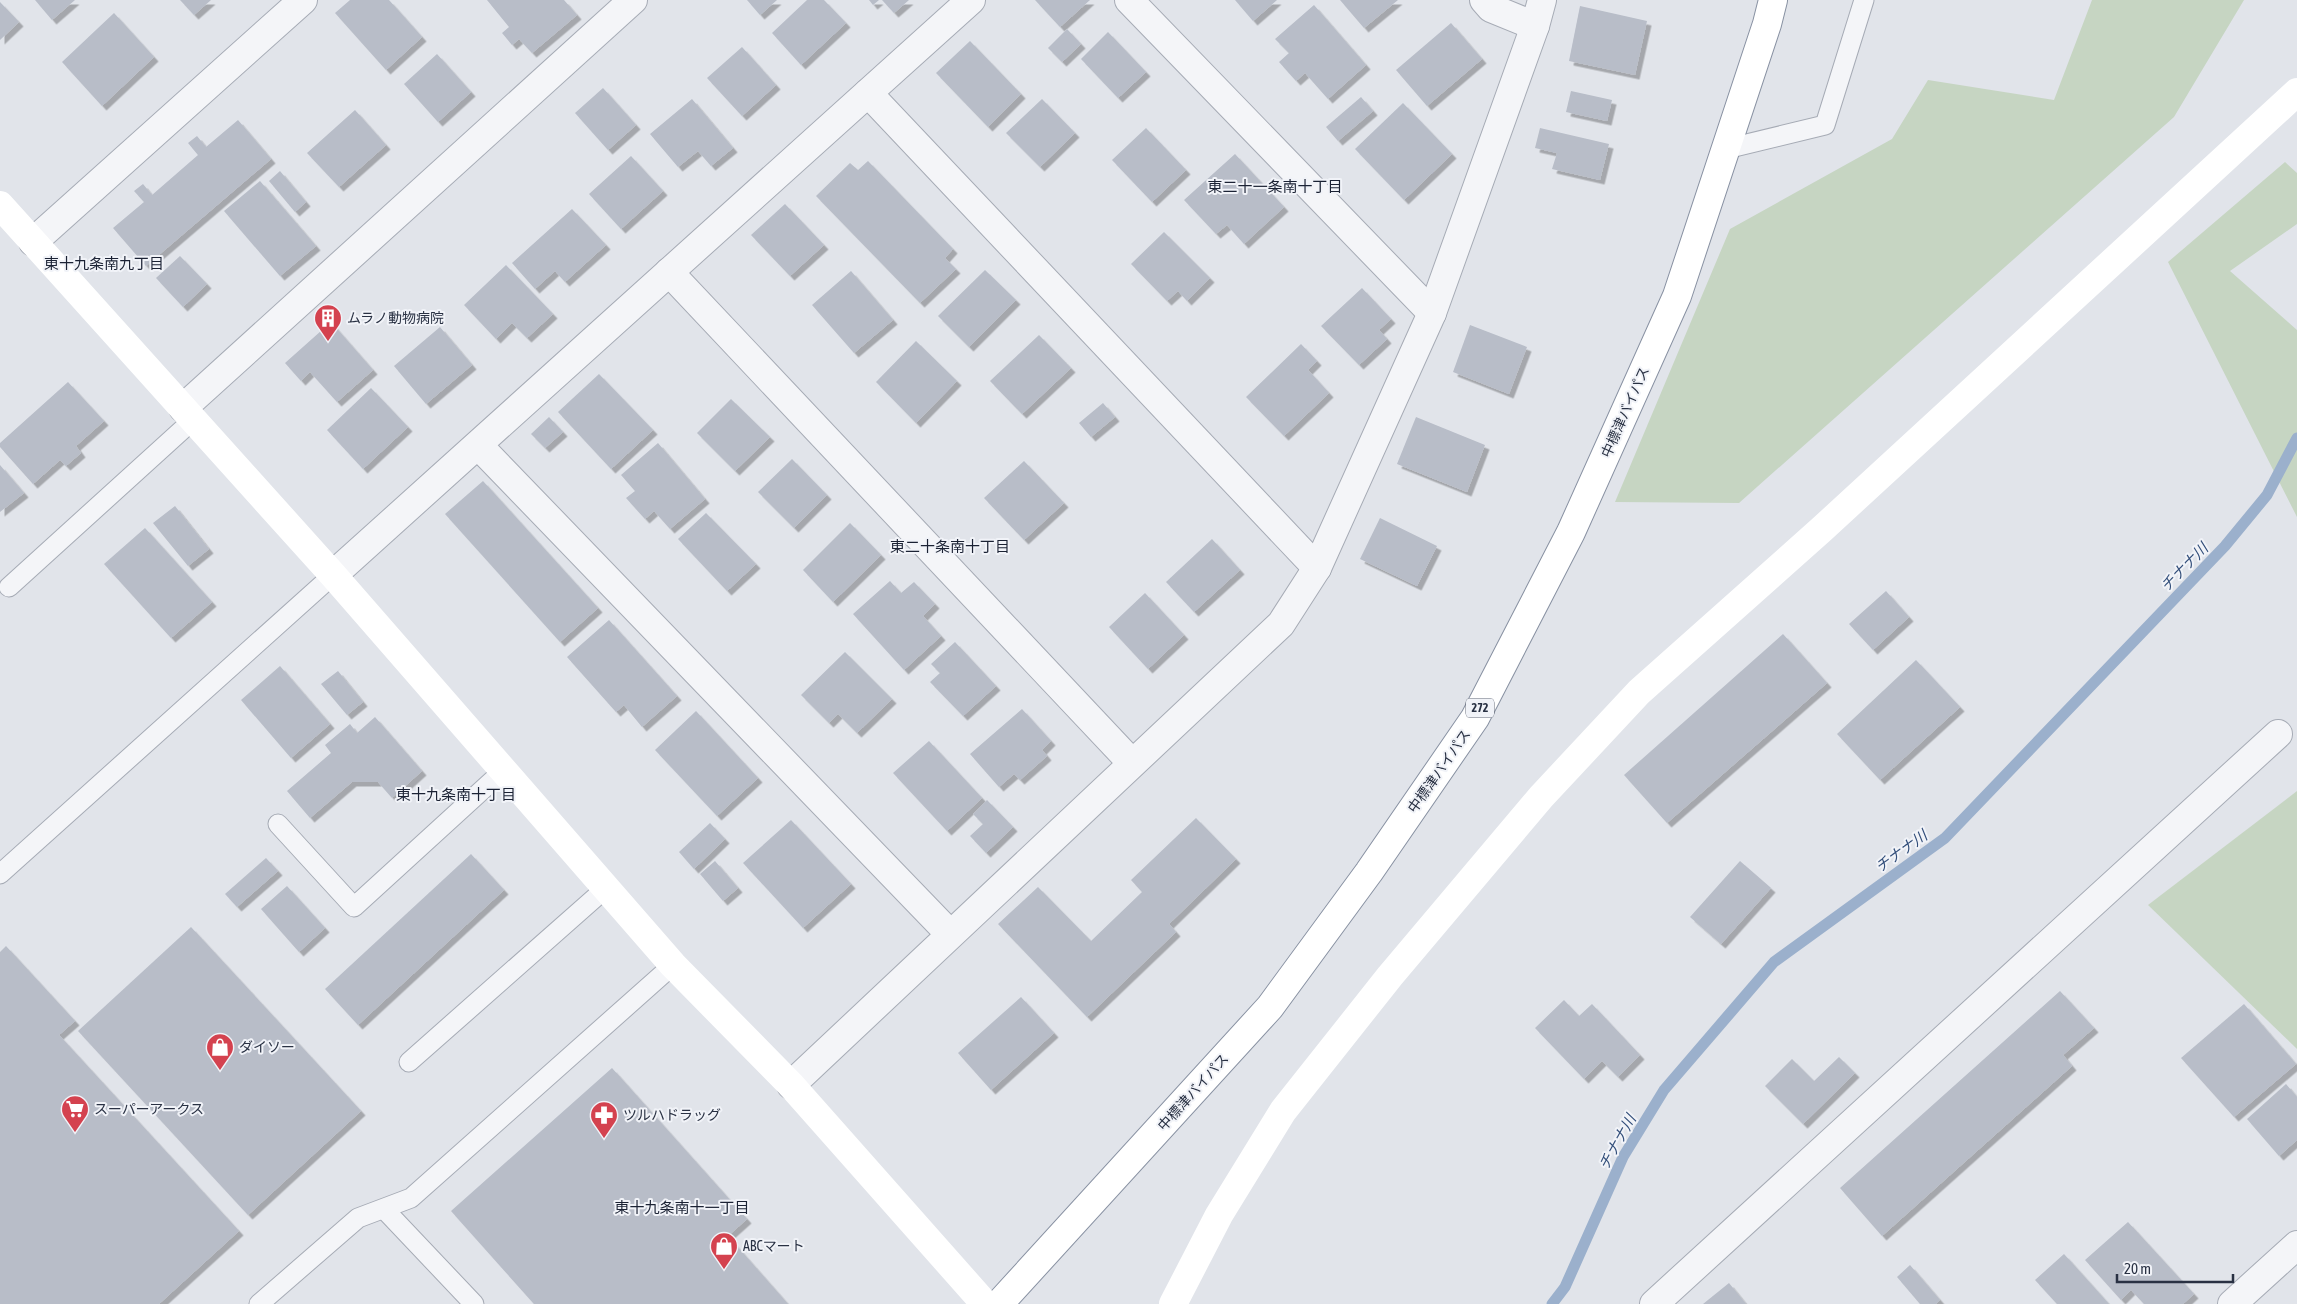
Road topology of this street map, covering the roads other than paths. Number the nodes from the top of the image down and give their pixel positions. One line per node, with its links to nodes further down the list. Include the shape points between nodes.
1 (303, 0): 13 (street)
2 (633, 0): 16 (street)
3 (971, 0): 10 (street)
4 (1129, 0): 15 (street)
5 (1484, 0): 8 (street, via 1491,8)
6 (1773, 0): 11 (main road, 中標津バイパス / 272)
7 (1864, 0): 11 (lane, via 1825,125)
8 (1539, 13): 15 (street)
9 (2297, 92): 37 (main road, via 1822,529 1639,692 1541,797 1390,976 1283,1111 1219,1215)
10 (868, 93): 14 (street); 18 (street)
11 (1726, 149): 36 (main road, 中標津バイパス / 272, via 1677,296 1571,532 1475,718 1369,872 1270,1007)
12 (0, 205): 13 (main road)
13 (33, 242): 16 (main road)
14 (668, 272): 17 (street); 22 (street)
15 (1432, 313): 18 (street)
16 (188, 414): 19 (main road); 20 (lane)
17 (478, 445): 19 (street); 27 (street)
18 (1317, 568): 22 (street, via 1280,624)
19 (333, 575): 23 (main road); 25 (lane)
20 (9, 587)
21 (2278, 734): 38 (street)
22 (1132, 763): 27 (street)
23 (503, 771): 24 (lane, via 354,906); 26 (main road)
24 (278, 824)
25 (0, 874)
26 (606, 888): 28 (main road); 29 (lane)
27 (950, 934): 30 (street)
28 (673, 965): 30 (main road); 31 (lane, via 411,1198)
29 (409, 1062)
30 (791, 1085): 35 (main road)
31 (384, 1209): 33 (lane, via 358,1218); 34 (lane)
32 (2297, 1245): 39 (street)
33 (259, 1304)
34 (474, 1304)
35 (985, 1304)
36 (999, 1304)
37 (1173, 1304)
38 (1654, 1304)
39 (2232, 1304)

